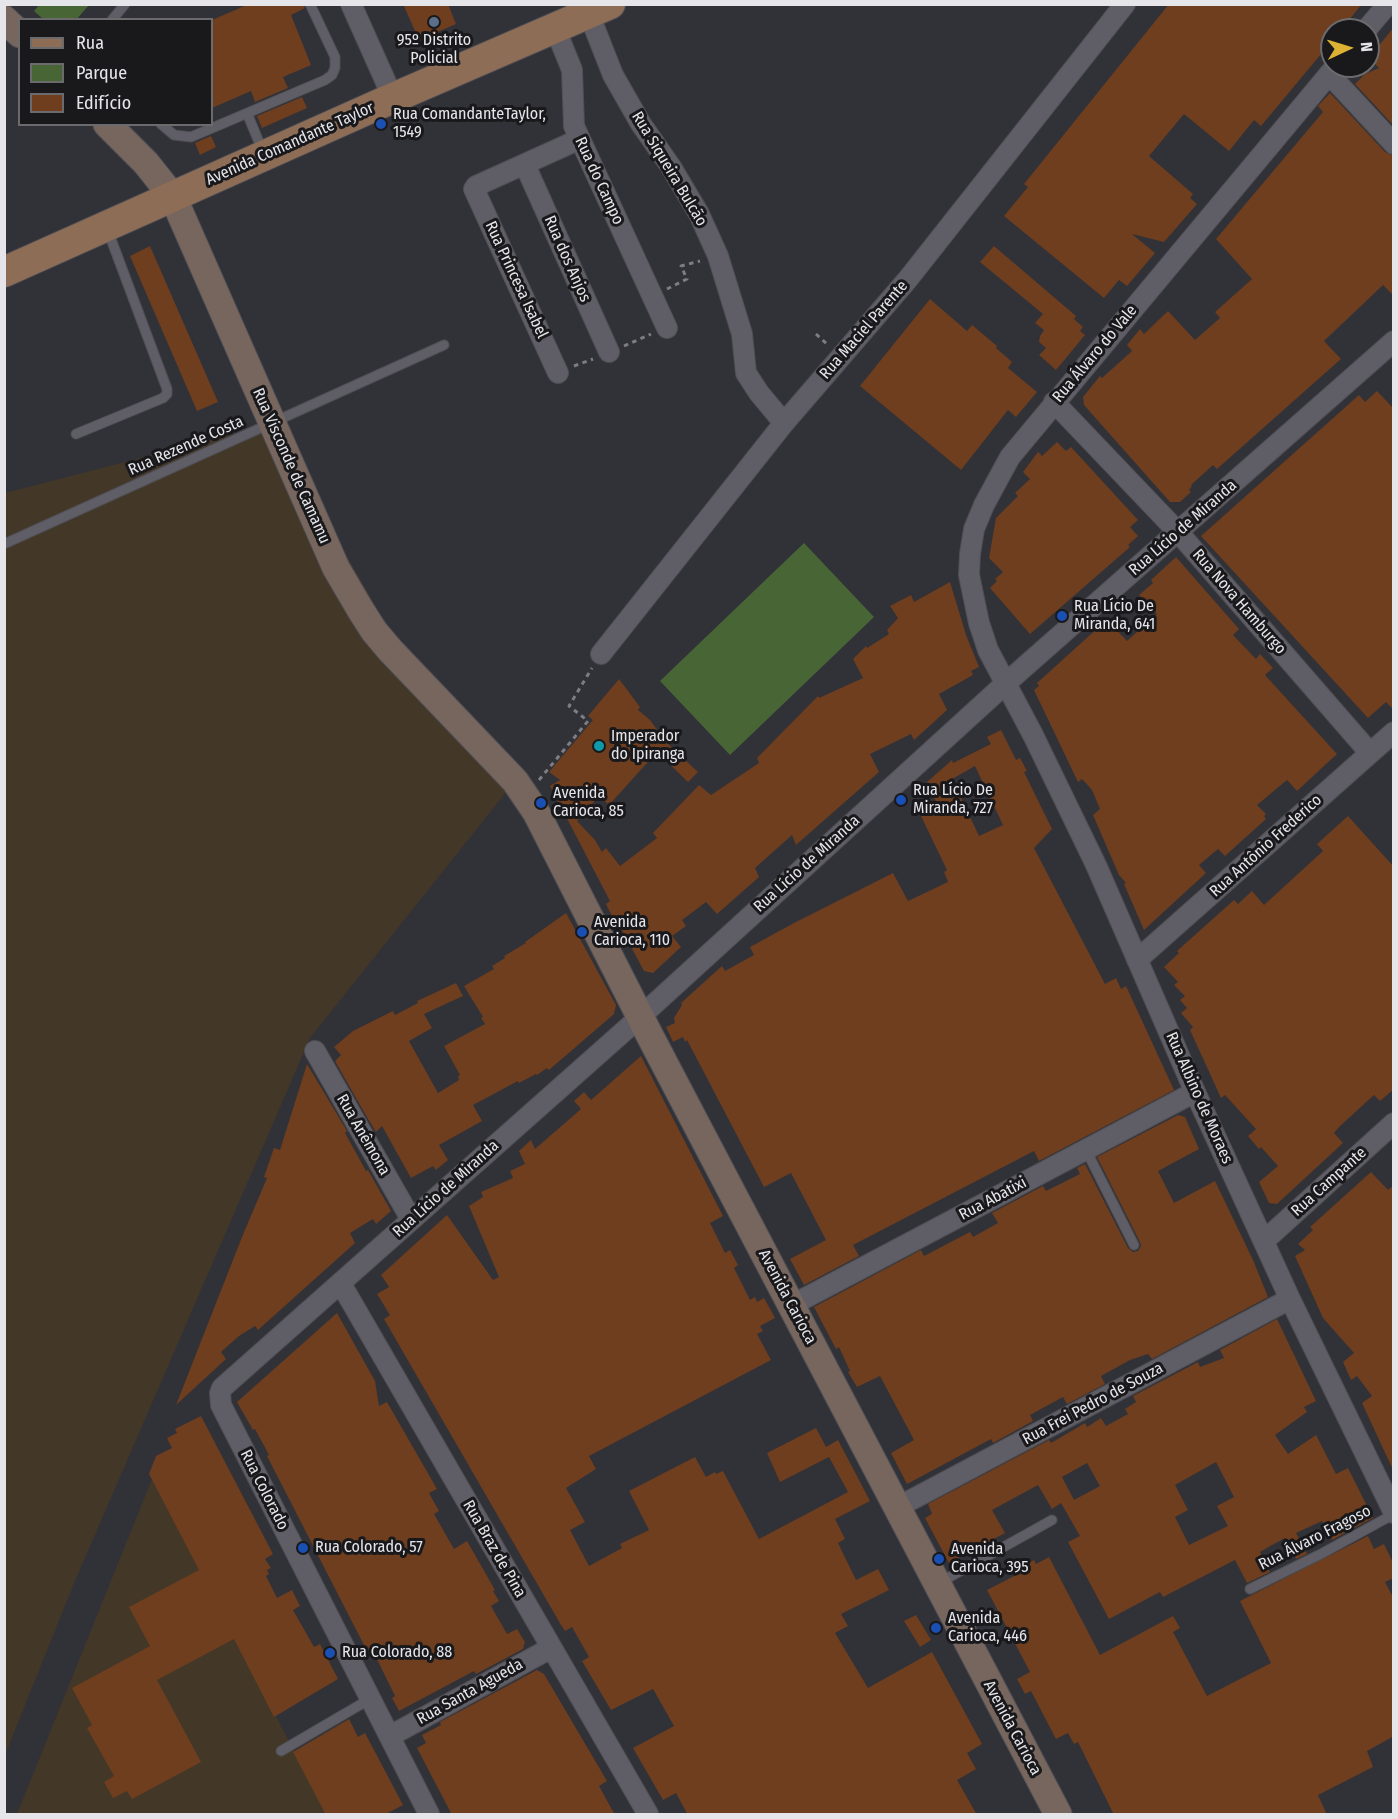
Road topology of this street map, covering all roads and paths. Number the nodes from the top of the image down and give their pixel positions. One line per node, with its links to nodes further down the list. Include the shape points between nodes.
1 (125, 4): 7 (lane)
2 (310, 4): 15 (lane, via 334,57 332,75)
3 (351, 4): 14 (street)
4 (1125, 4): 33 (street, Rua Maciel Parente, via 908,279)
5 (1388, 4): 8 (street)
6 (599, 9): 10 (main road, Avenida Comandante Taylor); 24 (street, Rua Siqueira Bulcão, via 613,75 671,167)
7 (114, 18)
8 (1376, 18)
9 (4, 19): 11 (street)
10 (555, 28): 14 (main road, Avenida Comandante Taylor); 18 (street, Rua do Campo, via 572,70 572,117)
11 (18, 32)
12 (1325, 78): 32 (street, Rua Álvaro do Vale)
13 (1339, 78): 19 (street)
14 (393, 98): 20 (main road, Avenida Comandante Taylor)
15 (247, 113): 17 (lane, via 191,137 174,135); 20 (lane)
16 (109, 126): 22 (street, Rua Visconde de Camamu)
17 (163, 126)
18 (580, 139): 21 (street); 26 (street, Rua do Campo)
19 (1394, 144)
20 (265, 155): 22 (main road, Avenida Comandante Taylor)
21 (525, 165): 30 (street, Rua dos Anjos); 31 (street, Rua Princesa Isabel, via 474,187 474,191)
22 (173, 197): 23 (main road, Avenida Comandante Taylor); 34 (street, Rua Visconde de Camamu)
23 (107, 226): 25 (main road, Avenida Comandante Taylor); 35 (lane, via 167,394)
24 (718, 256): 26 (path, via 681,266 687,279); 33 (street, Rua Siqueira Bulcão, via 742,334 746,373)
25 (4, 272)
26 (652, 296): 27 (street, Rua do Campo)
27 (667, 328)
28 (1394, 341): 36 (street, Rua Lício de Miranda)
29 (444, 345): 34 (lane, Rua Rezende Costa)
30 (609, 352)
31 (558, 373)
32 (1054, 402): 36 (street, Rua Nova Hamburgo); 39 (street, Rua Álvaro do Vale, via 1010,457 974,529 969,575 988,650)
33 (784, 423): 38 (street, Rua Maciel Parente)
34 (272, 424): 37 (lane, Rua Rezende Costa); 42 (street, Rua Visconde de Camamu, via 336,568 374,631)
35 (76, 434)
36 (1178, 532): 39 (street, Rua Lício de Miranda); 41 (street, Rua Nova Hamburgo)
37 (4, 544)
38 (601, 654): 42 (path, via 569,706 588,721)
39 (1005, 684): 43 (street, Rua Albino de Moraes, via 1096,866); 44 (street, Rua Lício de Miranda)
40 (1394, 732): 41 (street, Rua Antônio Frederico)
41 (1370, 753): 43 (street, Rua Antônio Frederico)
42 (520, 789): 44 (street, Avenida Carioca, via 536,812)
43 (1137, 960): 46 (street, Rua Albino de Moraes)
44 (640, 1017): 49 (street, Rua Lício de Miranda); 54 (street, Avenida Carioca)
45 (315, 1052): 49 (street, Rua Anêmona)
46 (1195, 1092): 48 (street, Rua Abatixi); 50 (street, Rua Albino de Moraes)
47 (1394, 1123): 50 (street, Rua Campante)
48 (1086, 1150): 51 (lane); 54 (street, Rua Abatixi)
49 (411, 1219): 52 (street, Rua Lício de Miranda)
50 (1264, 1240): 53 (street, Rua Albino de Moraes)
51 (1134, 1245)
52 (341, 1284): 55 (street, Rua Lício de Miranda); 61 (street, Rua Braz de Pina)
53 (1290, 1299): 56 (street, Rua Frei Pedro de Souza); 57 (street, Rua Albino de Moraes)
54 (792, 1305): 56 (street, Avenida Carioca)
55 (222, 1388): 62 (street, Rua Colorado, via 221,1405)
56 (896, 1508): 59 (street, Avenida Carioca)
57 (1394, 1514): 60 (lane, Rua Álvaro Fragoso)
58 (1052, 1520): 59 (lane)
59 (936, 1584): 67 (street, Avenida Carioca)
60 (1250, 1589)
61 (551, 1647): 63 (street, Rua Santa Agueda); 66 (street, Rua Braz de Pina)
62 (370, 1699): 63 (street, Rua Colorado); 64 (lane)
63 (390, 1736): 65 (street, Rua Colorado)
64 (281, 1751)
65 (429, 1815)
66 (648, 1815)
67 (1058, 1815)

